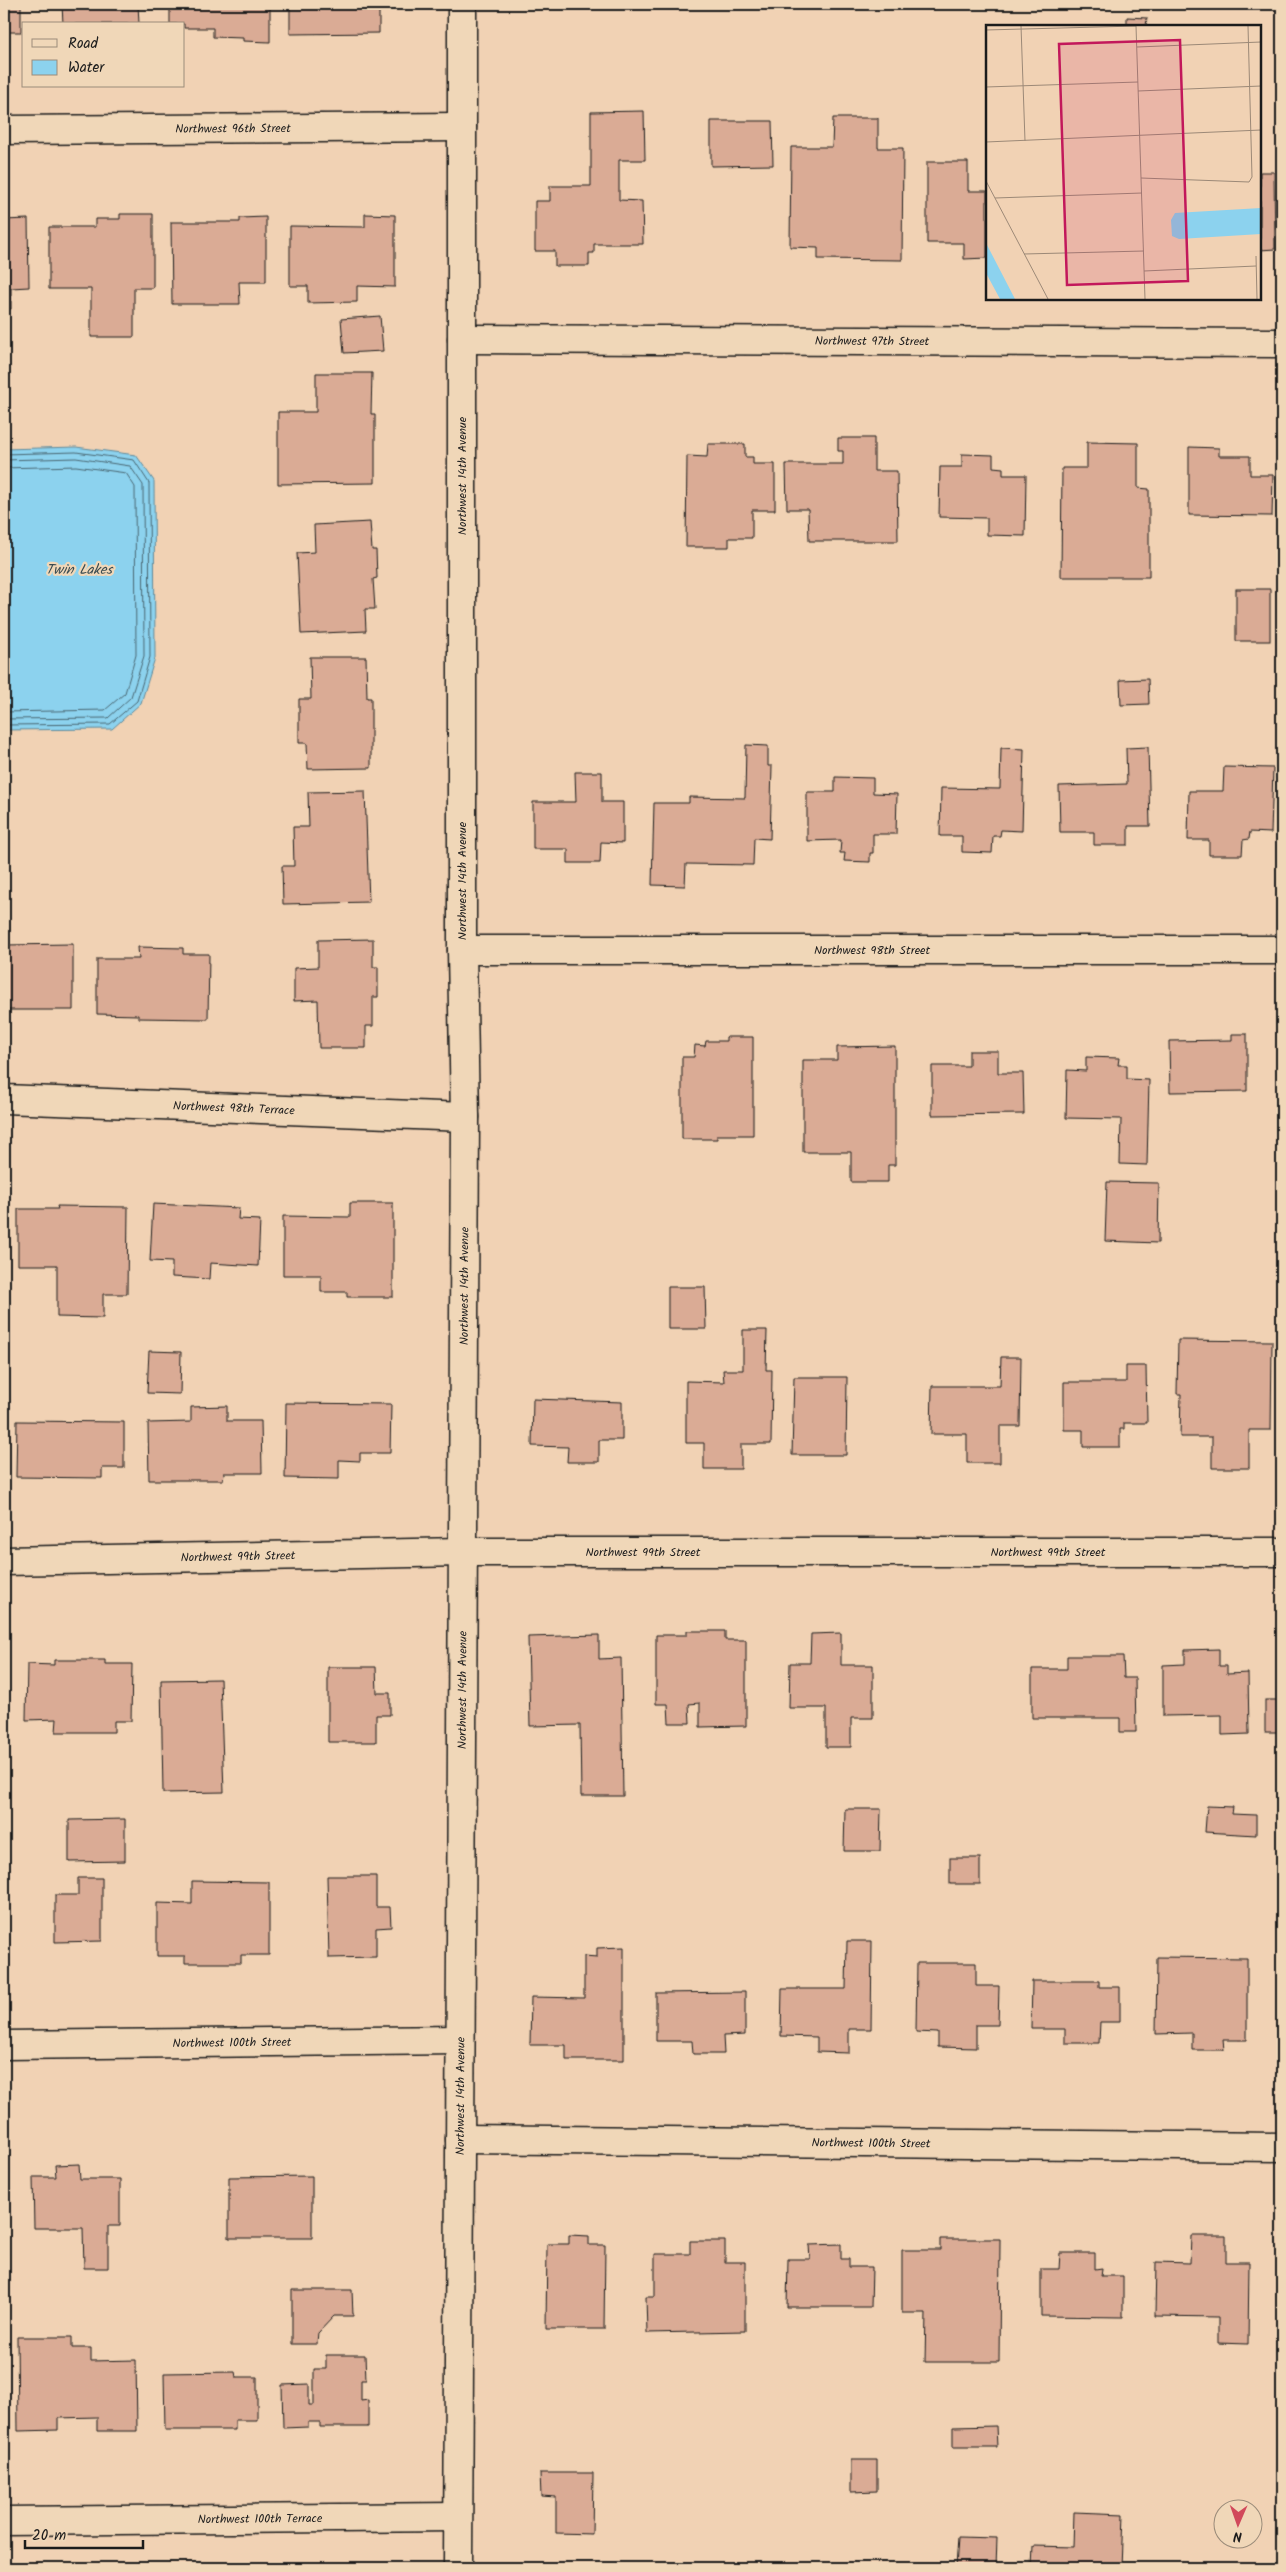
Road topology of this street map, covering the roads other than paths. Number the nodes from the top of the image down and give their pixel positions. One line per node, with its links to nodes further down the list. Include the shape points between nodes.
1 (462, 4): 2 (street, Northwest 14th Avenue)
2 (462, 127): 3 (street, Northwest 96th Street); 4 (street, Northwest 14th Avenue)
3 (4, 130)
4 (462, 339): 5 (street, Northwest 97th Street); 6 (street, Northwest 14th Avenue)
5 (1282, 342)
6 (462, 950): 7 (street, Northwest 98th Street); 9 (street, Northwest 14th Avenue)
7 (1282, 950)
8 (4, 1099): 9 (street, Northwest 98th Terrace)
9 (465, 1118): 10 (street, Northwest 14th Avenue)
10 (463, 1552): 11 (street, Northwest 99th Street); 12 (street, Northwest 99th Street); 13 (street, Northwest 14th Avenue)
11 (1282, 1552)
12 (4, 1561)
13 (460, 2040): 14 (street, Northwest 100th Street); 15 (street, Northwest 14th Avenue)
14 (4, 2045)
15 (460, 2139): 16 (street, Northwest 100th Street); 17 (street, Northwest 14th Avenue)
16 (1282, 2146)
17 (457, 2517): 18 (street, Northwest 100th Terrace); 19 (street, Northwest 14th Avenue)
18 (4, 2521)
19 (458, 2568)

